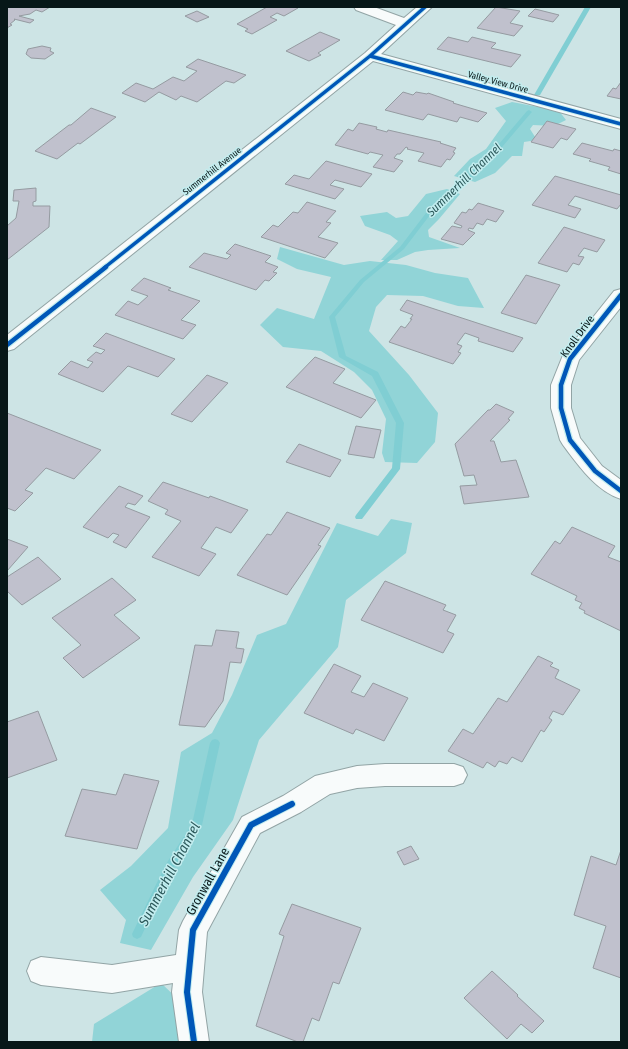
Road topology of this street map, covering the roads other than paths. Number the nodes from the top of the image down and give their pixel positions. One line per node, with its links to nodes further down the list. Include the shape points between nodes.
1 (361, 7): 3 (street)
2 (425, 7): 3 (street, Summerhill Avenue)
3 (406, 24): 4 (street, Summerhill Avenue)
4 (370, 56): 5 (street, Valley View Drive); 7 (street, Summerhill Avenue)
5 (621, 124)
6 (621, 295): 8 (street, Knoll Drive, via 570,359 561,385 561,408 570,440 595,471)
7 (7, 346)
8 (621, 490)
9 (454, 775): 10 (street, Gronwall Lane, via 385,775 357,777 324,784 251,825 193,930)
10 (189, 968): 11 (street, via 112,979); 12 (street, Gronwall Lane, via 187,992)
11 (41, 971)
12 (194, 1042)

